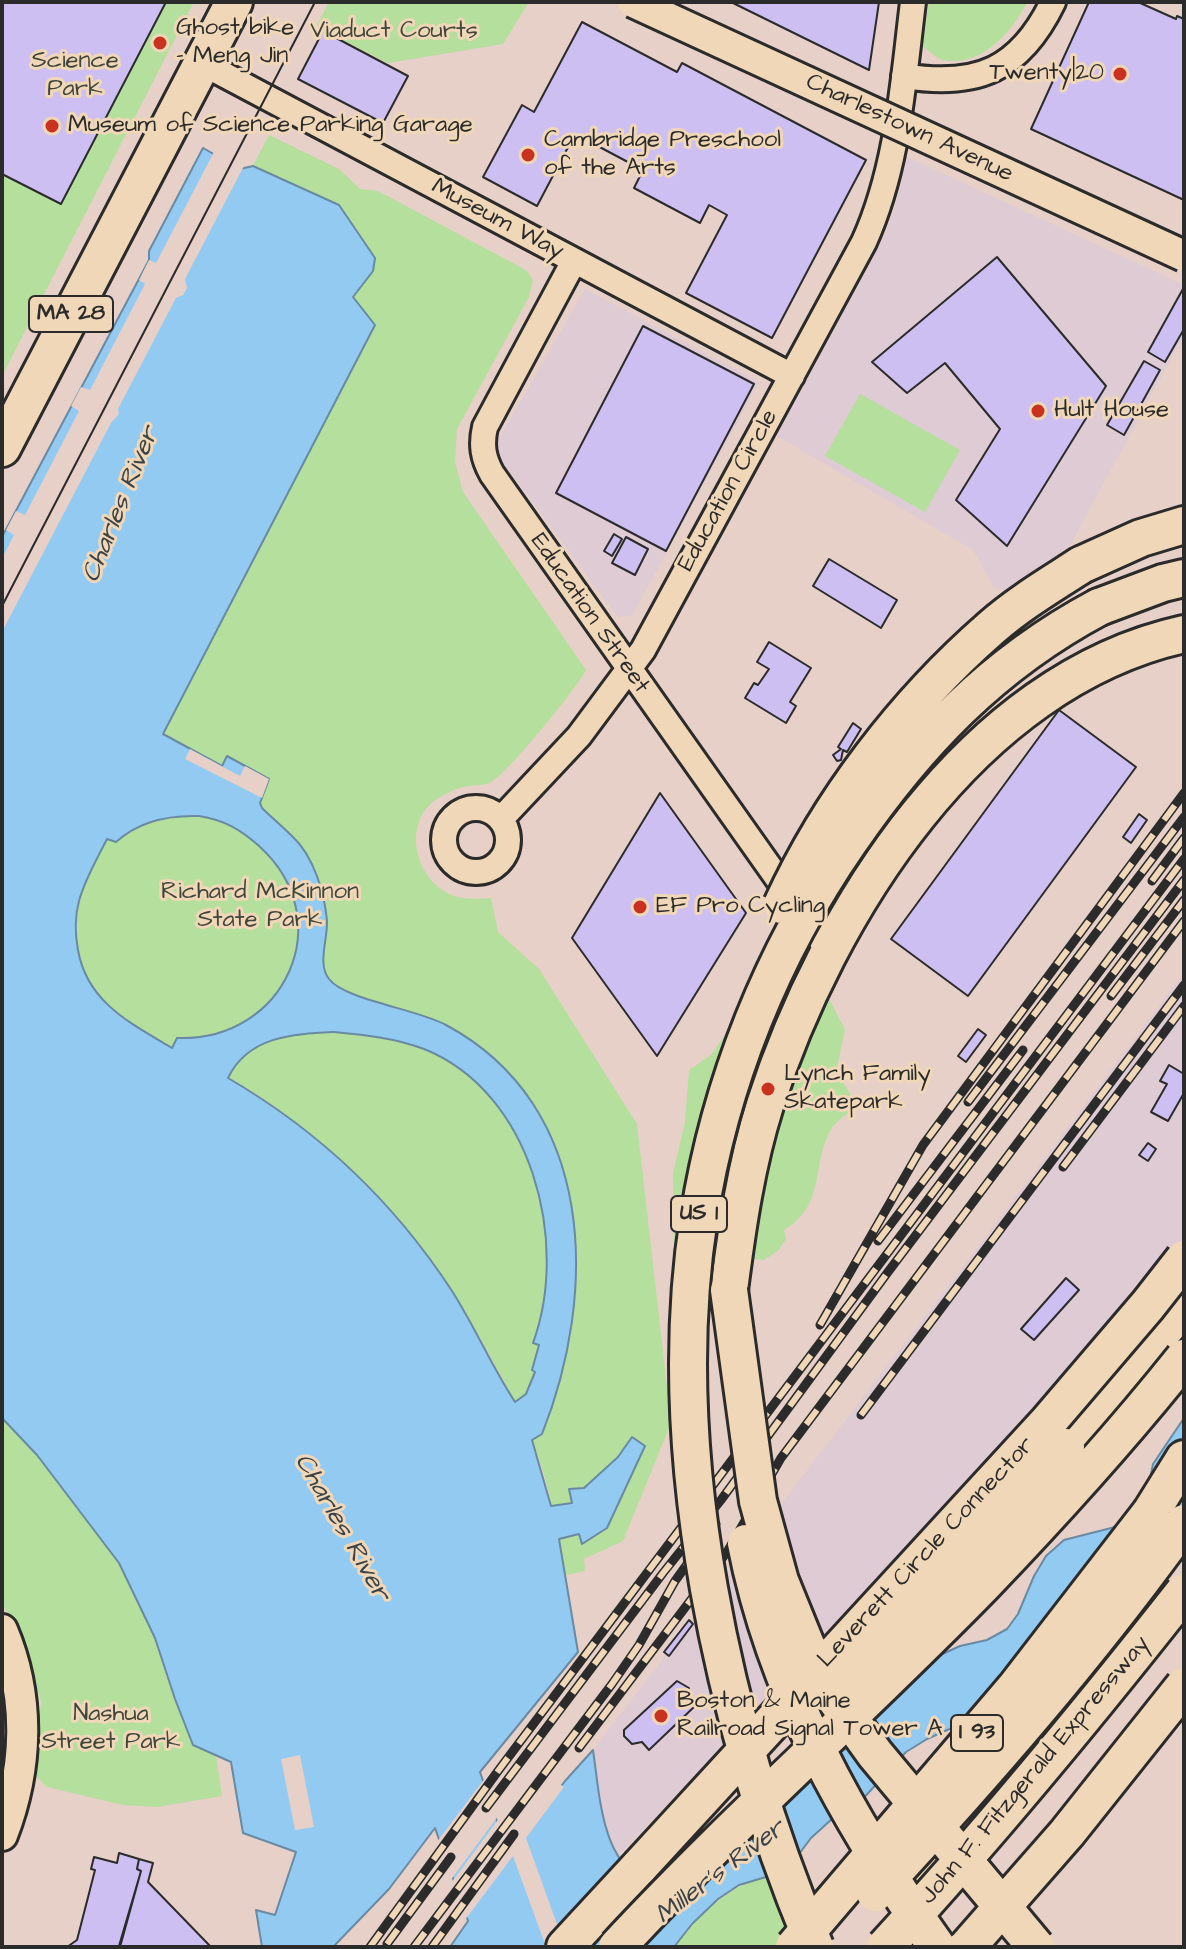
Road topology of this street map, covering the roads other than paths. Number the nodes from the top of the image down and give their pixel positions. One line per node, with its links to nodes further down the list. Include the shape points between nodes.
1 (234, 2): 5 (highway, MA 28)
2 (633, 2): 7 (main road, Charlestown Avenue, bridge)
3 (913, 2): 6 (street, Education Circle)
4 (1053, 2): 6 (street, via 1024,48 993,70 958,81)
5 (202, 63): 8 (street, Museum Way); 10 (highway, MA 28)
6 (904, 76): 9 (street, Education Circle, via 887,180 869,232)
7 (1184, 256)
8 (574, 261): 9 (street, Museum Way); 14 (street, Education Street, via 492,412 482,448 492,474)
9 (792, 376): 14 (street, Education Circle)
10 (2, 448)
11 (1184, 525): 17 (highway, bridge, via 1081,565 1001,620 936,681 851,787 785,899 749,978 704,1151)
12 (1184, 578): 17 (highway, US 1, bridge, via 1099,607 993,676 935,731 864,820 805,910 757,1009 721,1113)
13 (1184, 634): 19 (highway, US 1, via 1095,667 1019,716 942,788 881,866 820,969 777,1070 747,1177)
14 (629, 670): 15 (street, Education Circle, via 561,758); 16 (street, Education Street)
15 (501, 819)
16 (826, 947)
17 (694, 1256): 34 (highway, US 1, bridge, via 689,1401 709,1585 752,1768)
18 (1184, 1259): 30 (highway, Leverett Circle Connector, bridge, via 1048,1422)
19 (729, 1290): 38 (highway, US 1, bridge, via 727,1399 733,1471 765,1620 830,1776); 40 (highway, bridge, via 758,1501 780,1581 806,1645 867,1744)
20 (1184, 1306): 30 (highway, bridge, via 1066,1447 943,1579 684,1833)
21 (1184, 1358): 32 (highway, bridge, via 981,1587 771,1789)
22 (1184, 1459): 24 (highway)
23 (1184, 1468): 24 (highway, I 93)
24 (1167, 1518): 33 (highway, I 93, bridge); 35 (highway, I 93, bridge, via 1128,1598 1022,1728)
25 (1184, 1592): 36 (highway, John F. Fitzgerald Expressway, bridge, via 1040,1771)
26 (1184, 1617): 37 (highway, bridge, via 1091,1635 1058,1653 978,1738 935,1821)
27 (2, 1630): 29 (main road, via 21,1689 23,1728 15,1793)
28 (1184, 1686): 39 (highway, bridge, via 1067,1833)
29 (2, 1835)
30 (640, 1866): 31 (highway, Leverett Circle Connector)
31 (565, 1947)
32 (617, 1947)
33 (794, 1947)
34 (815, 1947)
35 (823, 1947)
36 (885, 1947)
37 (918, 1947)
38 (937, 1947)
39 (967, 1947)
40 (1036, 1947)

